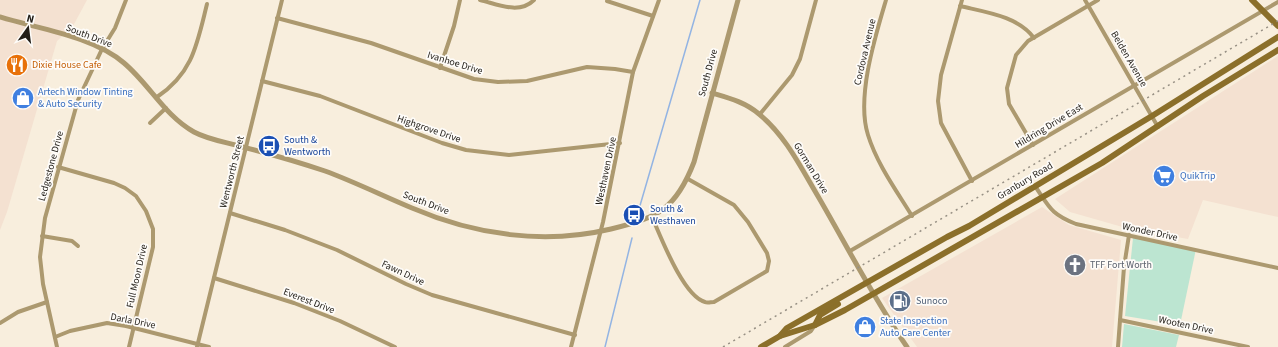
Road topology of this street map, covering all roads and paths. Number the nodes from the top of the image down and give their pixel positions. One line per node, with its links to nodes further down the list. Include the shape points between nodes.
1 (126, 0): 25 (street, Ledgestone Drive, via 115,28)
2 (282, 0): 21 (street, Wentworth Street)
3 (460, 0): 27 (street)
4 (480, 0): 5 (street, via 513,8 528,5)
5 (534, 0)
6 (659, 0): 19 (street, Westhaven Drive)
7 (738, 0): 31 (street, South Drive)
8 (816, 0): 34 (street, via 800,59 792,75)
9 (886, 0): 47 (street, Cordova Avenue, via 865,83 864,116 880,165)
10 (962, 0): 17 (street)
11 (1085, 0): 18 (street, Belden Avenue)
12 (1098, 0): 18 (street)
13 (1252, 0): 22 (main road)
14 (607, 1): 19 (street)
15 (1278, 2): 30 (street, Hildring Drive East)
16 (207, 4): 32 (street, via 190,64 180,79)
17 (960, 6): 24 (street, via 1015,22); 43 (street, via 941,75 938,101 941,123)
18 (1089, 6): 24 (street); 30 (street, Belden Avenue)
19 (653, 16): 28 (street, Westhaven Drive)
20 (0, 17): 25 (street, South Drive)
21 (277, 18): 27 (street, Ivanhoe Drive, via 370,43); 29 (street, Wentworth Street)
22 (1278, 26)
23 (1278, 37): 35 (main road, Granbury Road)
24 (1034, 38): 39 (street, via 1016,55 1007,88 1012,110)
25 (102, 49): 32 (street, South Drive, via 123,62); 41 (street, Ledgestone Drive, via 78,100)
26 (1278, 50): 37 (main road, Granbury Road)
27 (440, 68): 28 (street, Ivanhoe Drive, via 474,79 512,83 587,67)
28 (633, 72): 38 (street, Westhaven Drive)
29 (262, 81): 38 (street, Highgrove Drive, via 320,96 442,144 466,150 509,155); 40 (street, Wentworth Street)
30 (1135, 84): 35 (street, Belden Avenue); 39 (street, Hildring Drive East)
31 (712, 93): 34 (street, Gorman Drive, via 734,99); 42 (street, South Drive)
32 (157, 97): 33 (street, South Drive)
33 (166, 108): 36 (street); 40 (street, South Drive, via 192,131)
34 (760, 114): 53 (street, Gorman Drive, via 789,147)
35 (1152, 116): 37 (street, Belden Avenue); 44 (main road, Granbury Road)
36 (150, 123)
37 (1158, 127): 45 (main road, Granbury Road)
38 (620, 143): 49 (street, Westhaven Drive)
39 (1033, 145): 43 (street, Hildring Drive East)
40 (246, 148): 46 (street, Wentworth Street); 49 (street, South Drive, via 325,171 426,214 475,229 536,237 565,237)
41 (58, 167): 51 (street, Ledgestone Drive); 63 (street, Full Moon Drive, via 126,188 146,211 153,229 153,247)
42 (688, 179): 48 (street, South Drive, via 673,200); 48 (street, via 725,199 740,211 767,254 770,261 768,271 714,302 705,302 683,282)
43 (972, 181): 47 (street, Hildring Drive East)
44 (1035, 186): 45 (street, Wonder Drive); 56 (main road, Granbury Road, via 970,226)
45 (1042, 197): 50 (street, Wonder Drive, via 1061,218 1076,224); 57 (main road, Granbury Road)
46 (230, 212): 55 (street, Wentworth Street); 64 (street, Fawn Drive, via 337,250 432,295)
47 (912, 216): 53 (street, Hildring Drive East)
48 (652, 217): 49 (street, South Drive)
49 (601, 232): 64 (street, Westhaven Drive)
50 (1129, 235): 54 (street, Wonder Drive); 60 (street)
51 (42, 236): 52 (street, via 72,242); 59 (street, Ledgestone Drive, via 40,257)
52 (78, 246)
53 (850, 251): 56 (street, Gorman Drive)
54 (1278, 268)
55 (214, 278): 67 (street, Wentworth Street); 71 (street, Everest Drive, via 294,303)
56 (866, 283): 57 (street, Gorman Drive); 58 (main road, Granbury Road)
57 (873, 294): 62 (main road, Granbury Road); 75 (street, Gorman Drive)
58 (846, 295): 62 (main road, via 837,305 820,315); 65 (main road, Granbury Road, via 787,328)
59 (47, 302): 61 (street, via 18,312); 66 (street, Ledgestone Drive)
60 (1120, 320): 76 (street); 77 (street, Wooten Drive)
61 (0, 323)
62 (815, 325): 65 (main road, Granbury Road); 74 (street, via 811,331)
63 (134, 328): 66 (street, Darla Drive, via 107,323 96,324); 67 (street, Darla Drive); 69 (street, Full Moon Drive)
64 (575, 335): 72 (street, Westhaven Drive)
65 (780, 336): 73 (main road, Granbury Road)
66 (54, 337): 68 (street, Ledgestone Drive)
67 (197, 346): 70 (street, Darla Drive)
68 (57, 347)
69 (129, 347)
70 (208, 347)
71 (395, 347)
72 (572, 347)
73 (761, 347)
74 (785, 347)
75 (907, 347)
76 (1118, 347)
77 (1248, 347)

